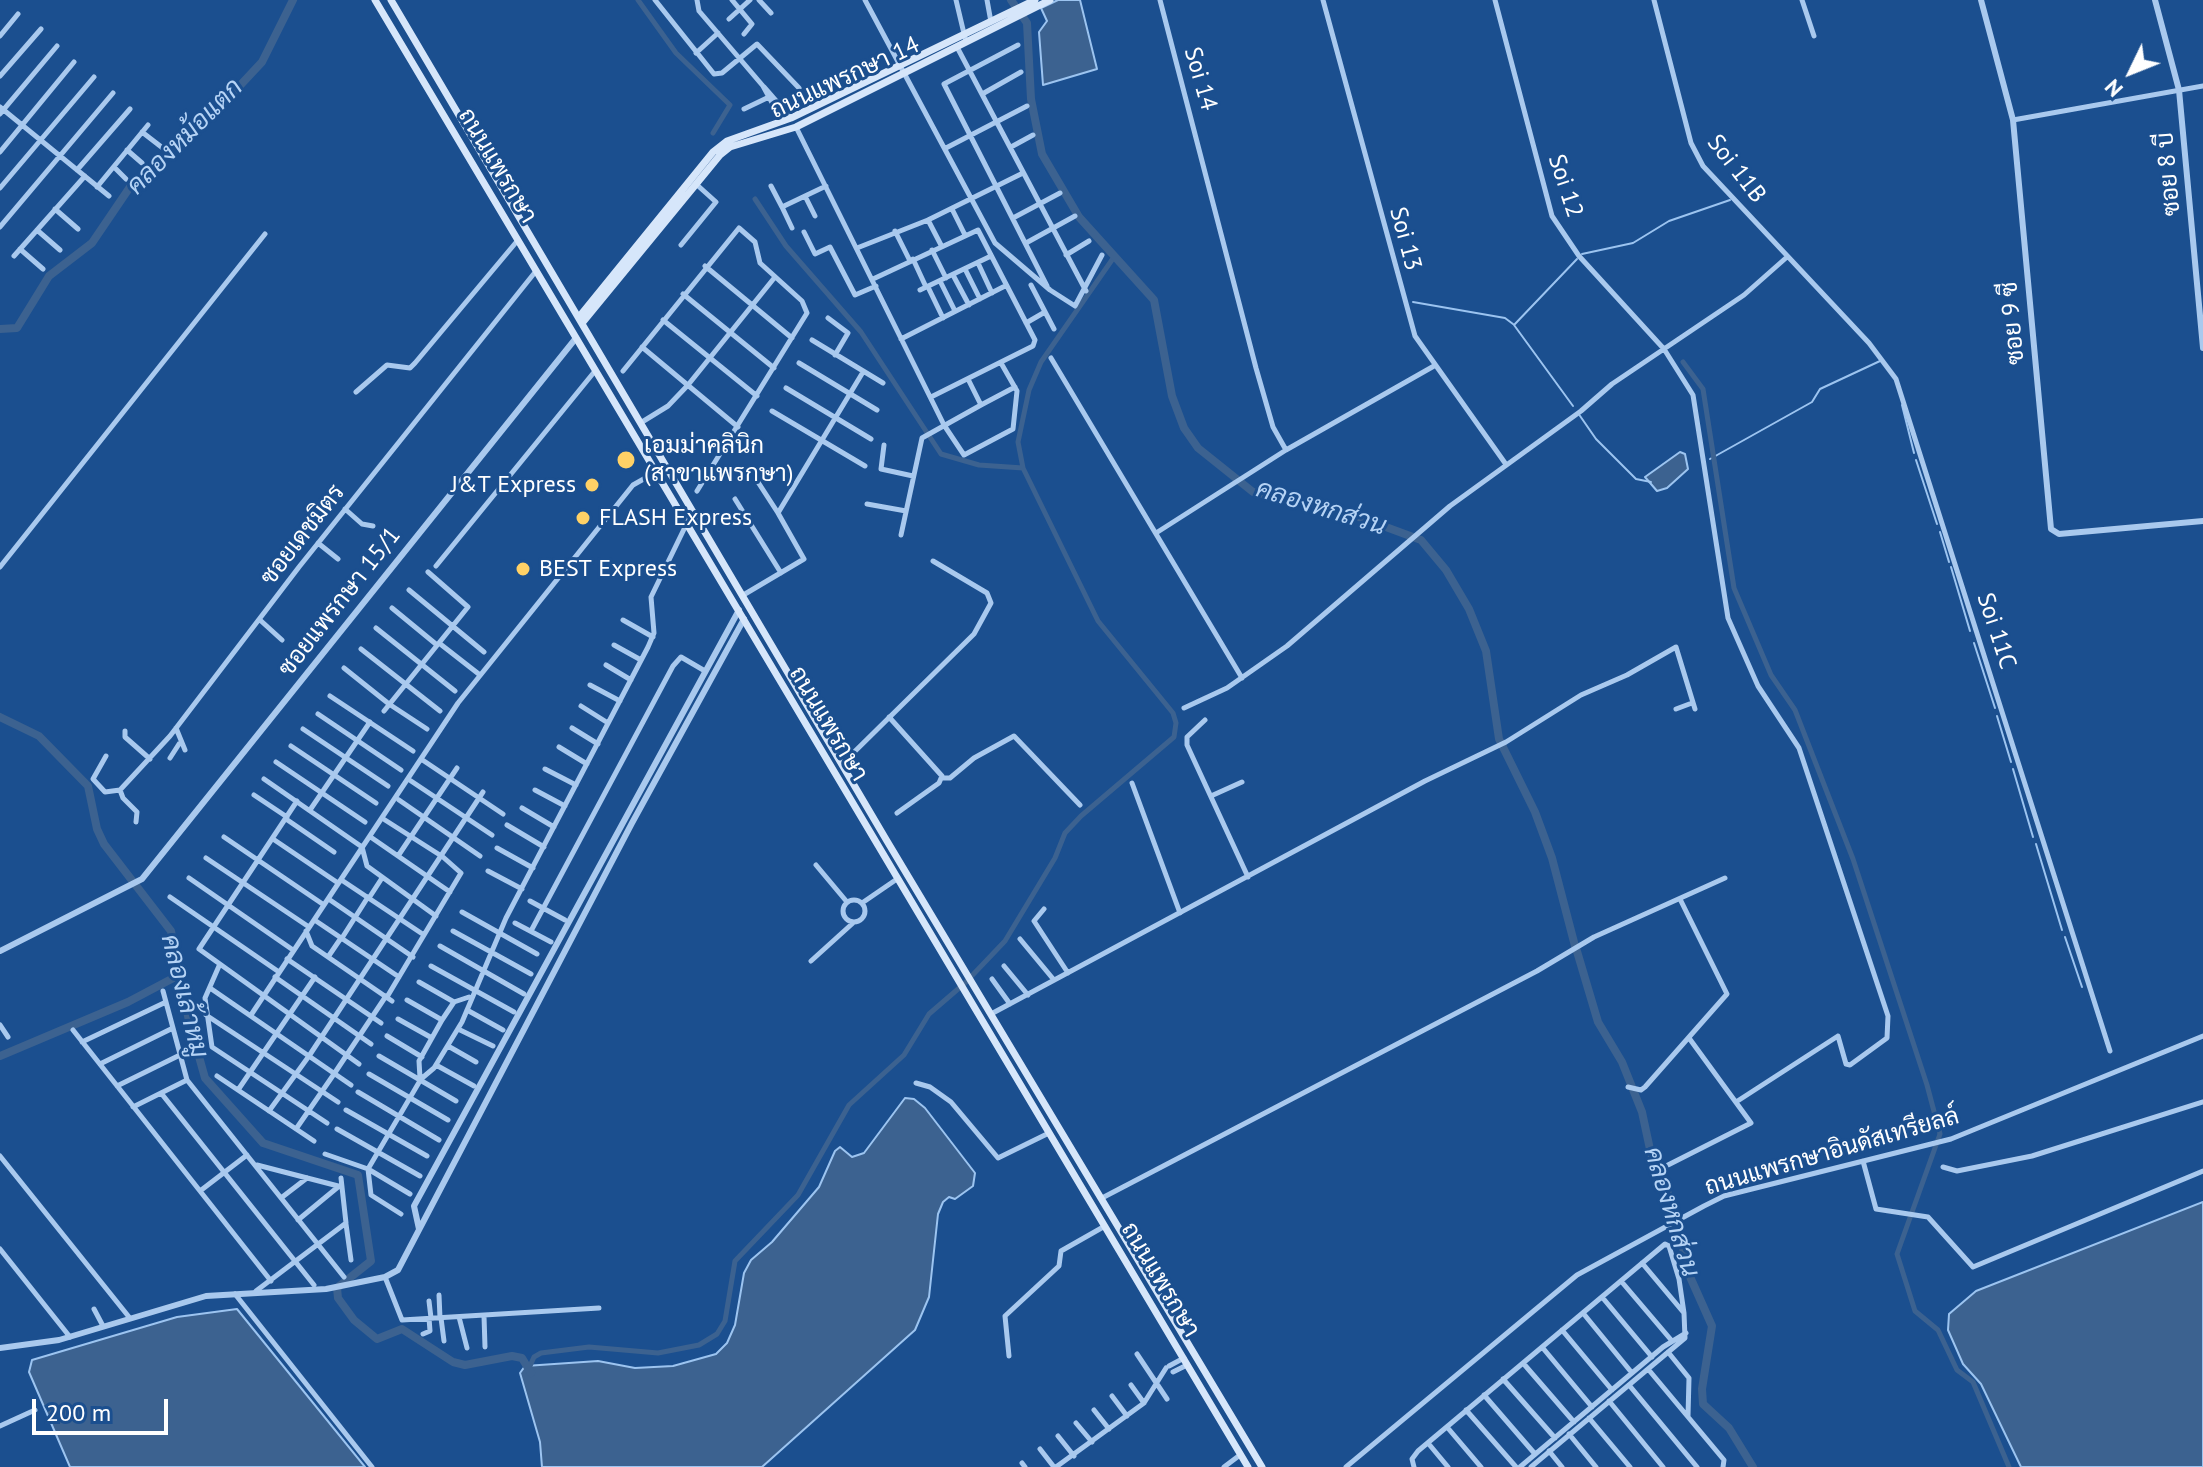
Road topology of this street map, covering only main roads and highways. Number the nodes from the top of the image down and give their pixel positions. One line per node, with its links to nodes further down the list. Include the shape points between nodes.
1 (375, 0): 13 (main road, ถนนแพรกษา)
2 (391, 0): 11 (main road, ถนนแพรกษา)
3 (1050, 0): 4 (main road, ถนนแพรกษา 14)
4 (1029, 4): 5 (main road, ถนนแพรกษา 14)
5 (1009, 17): 6 (main road, ถนนแพรกษา 14); 6 (main road, ถนนแพรกษา 14)
6 (965, 39): 7 (main road, ถนนแพรกษา 14); 7 (main road, ถนนแพรกษา 14)
7 (903, 69): 8 (main road, ถนนแพรกษา 14); 10 (main road, ถนนแพรกษา 14)
8 (800, 114): 9 (main road, ถนนแพรกษา 14); 10 (main road)
9 (782, 121): 12 (main road); 14 (main road, ถนนแพรกษา 14, via 737,136 713,152)
10 (805, 123): 12 (main road, ถนนแพรกษา 14)
11 (465, 125): 13 (main road); 14 (main road, ถนนแพรกษา)
12 (786, 130): 14 (main road, ถนนแพรกษา 14, via 730,147)
13 (453, 132): 16 (main road, ถนนแพรกษา)
14 (581, 320): 15 (main road, ถนนแพรกษา)
15 (788, 669): 16 (main road); 17 (main road, ถนนแพรกษา)
16 (776, 677): 18 (main road, ถนนแพรกษา)
17 (1144, 1269): 18 (main road); 20 (main road, ถนนแพรกษา)
18 (1134, 1275): 19 (main road, ถนนแพรกษา)
19 (1248, 1467)
20 (1262, 1467)

